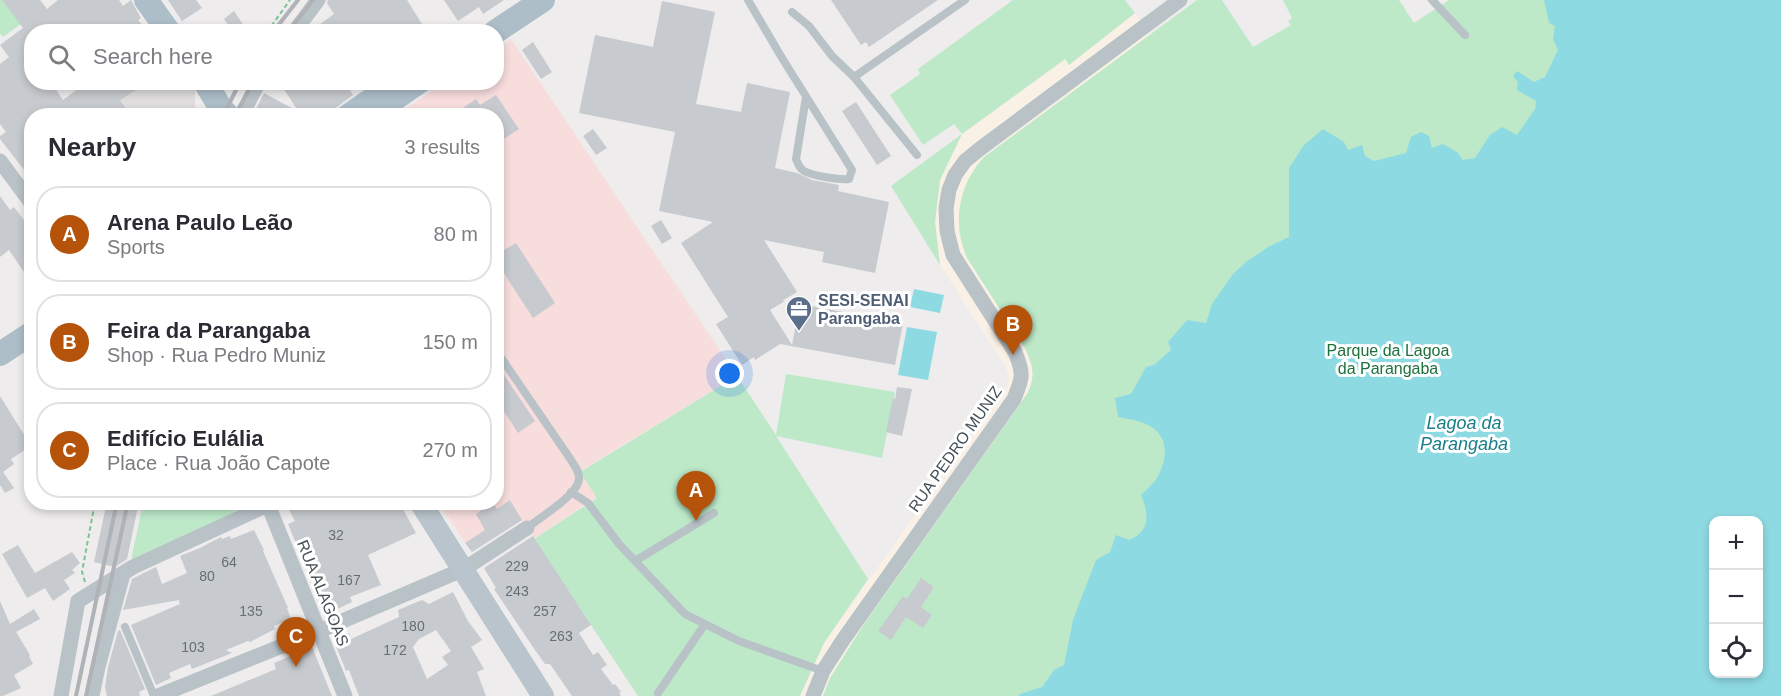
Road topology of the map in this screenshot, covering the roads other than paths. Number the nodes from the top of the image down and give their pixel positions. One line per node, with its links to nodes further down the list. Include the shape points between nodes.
1 (146, 0): 10 (main road)
2 (318, 0): 11 (street)
3 (522, 0): 12 (main road)
4 (543, 0): 13 (main road)
5 (748, 0): 20 (lane)
6 (965, 0): 15 (lane)
7 (1180, 0): 43 (street, RUA PEDRO MUNIZ, via 981,148 955,175 946,208 953,255 1015,352 1022,369 1021,382 1014,399)
8 (1432, 0): 14 (lane)
9 (792, 12): 15 (lane)
10 (163, 24)
11 (300, 24)
12 (486, 24)
13 (504, 26)
14 (1465, 35)
15 (854, 77): 25 (lane)
16 (210, 90): 21 (main road)
17 (255, 90): 22 (street)
18 (385, 90): 23 (main road)
19 (407, 90): 24 (main road)
20 (806, 97): 20 (lane, via 852,170 849,179 805,171 799,166 796,159)
21 (221, 108)
22 (245, 108)
23 (360, 108)
24 (382, 108)
25 (917, 155)
26 (0, 161): 27 (street)
27 (24, 193)
28 (24, 338): 29 (main road)
29 (0, 354)
30 (504, 362): 31 (lane, via 579,474 578,484)
31 (571, 492): 36 (lane); 37 (lane, via 588,503)
32 (255, 510): 39 (street)
33 (273, 510): 42 (street, RUA ALAGOAS)
34 (425, 510): 38 (main road)
35 (714, 513): 37 (lane)
36 (527, 528): 38 (street)
37 (635, 561): 40 (lane, via 685,614)
38 (464, 569): 42 (street); 49 (main road)
39 (123, 573): 45 (street, via 78,601); 46 (street)
40 (705, 624): 43 (lane, via 739,641); 44 (lane)
41 (125, 627): 47 (lane)
42 (319, 632): 47 (street); 48 (street, RUA ALAGOAS)
43 (824, 671): 50 (street, RUA PEDRO MUNIZ)
44 (658, 693)
45 (61, 696)
46 (92, 696)
47 (156, 696)
48 (345, 696)
49 (543, 696)
50 (813, 696)

